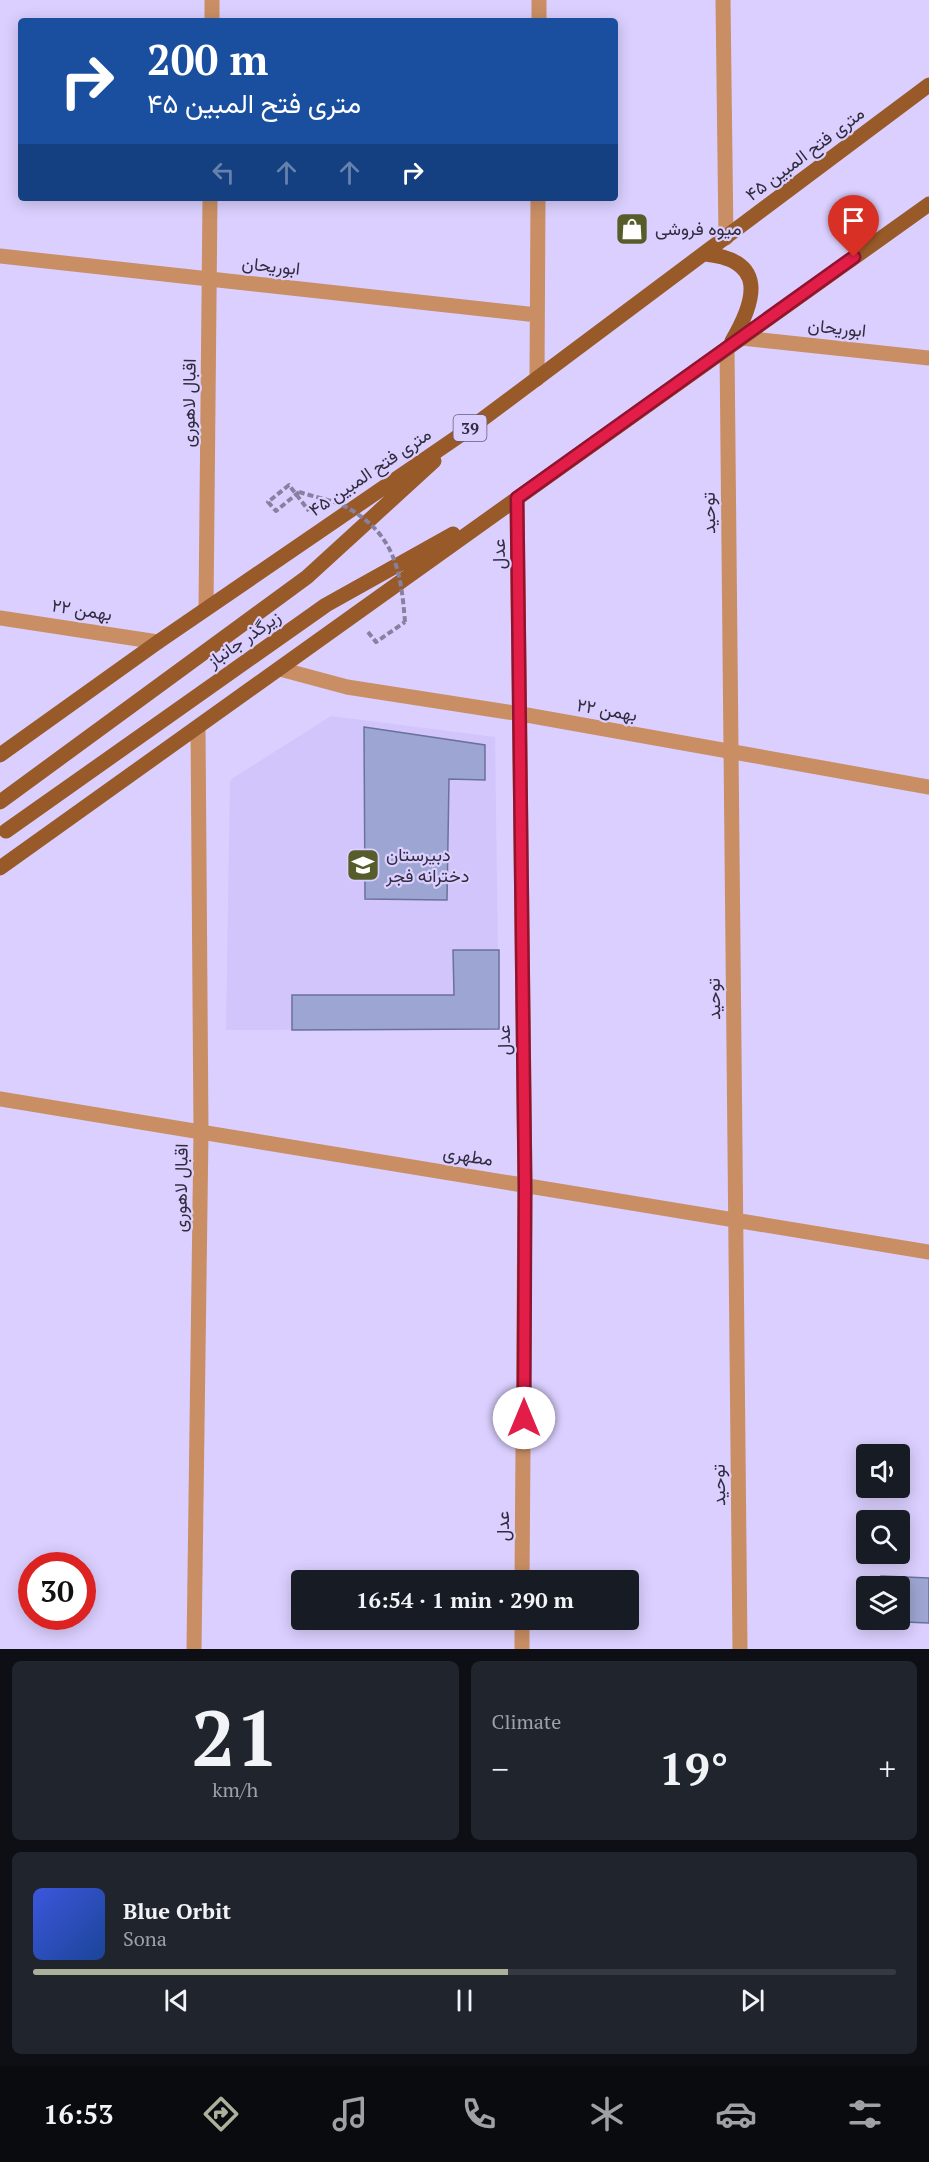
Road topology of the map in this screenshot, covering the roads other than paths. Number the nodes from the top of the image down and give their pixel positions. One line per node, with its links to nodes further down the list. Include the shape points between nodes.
1 (212, 0): 4 (street)
2 (539, 0): 5 (street)
3 (723, 0): 10 (street)
4 (212, 18)
5 (539, 18)
6 (929, 85): 10 (main road, ۴۵ متری فتح المبین / 39)
7 (210, 201): 13 (street, اقبال لاهوری)
8 (538, 201): 14 (street)
9 (929, 204): 15 (main road)
10 (726, 238): 11 (main road, ۴۵ متری فتح المبین / 39)
11 (705, 254): 16 (main road, via 735,261 747,273 752,293 747,315); 18 (main road, ۴۵ متری فتح المبین / 39)
12 (0, 256): 13 (street, ابوریحان)
13 (209, 279): 14 (street, ابوریحان); 21 (street, اقبال لاهوری)
14 (537, 315): 18 (street)
15 (742, 338): 16 (main road); 17 (street, ابوریحان)
16 (727, 348): 20 (main road); 27 (street, توحید)
17 (929, 358)
18 (537, 379): 19 (main road, ۴۵ متری فتح المبین / 39)
19 (471, 427): 21 (main road, ۴۵ متری فتح المبین / 39); 30 (main road, زیرگذر جانباز / 39, via 308,577)
20 (517, 498): 24 (main road); 25 (street, عدل); 31 (main road, زیرگذر جانباز, via 326,605)
21 (206, 609): 23 (main road, ۴۵ متری فتح المبین / 39)
22 (0, 618): 23 (street, ۲۲ بهمن)
23 (158, 642): 28 (main road, ۴۵ متری فتح المبین / 39)
24 (280, 669): 25 (street, ۲۲ بهمن, via 347,687); 26 (main road)
25 (520, 714): 27 (street, ۲۲ بهمن); 37 (street, عدل)
26 (198, 727): 32 (main road); 36 (street, اقبال لاهوری)
27 (731, 751): 29 (street, ۲۲ بهمن); 38 (street, توحید)
28 (0, 755)
29 (929, 787)
30 (0, 802)
31 (6, 831)
32 (16, 857): 33 (main road); 34 (main road)
33 (0, 861)
34 (0, 868)
35 (0, 1099): 36 (street, مطهری)
36 (201, 1132): 37 (street, مطهری); 42 (street, اقبال لاهوری)
37 (525, 1186): 38 (street, مطهری); 40 (street, عدل)
38 (736, 1220): 39 (street, مطهری); 44 (street, توحید)
39 (929, 1252)
40 (522, 1570)
41 (522, 1630): 43 (street)
42 (194, 1649)
43 (522, 1649)
44 (740, 1649)

